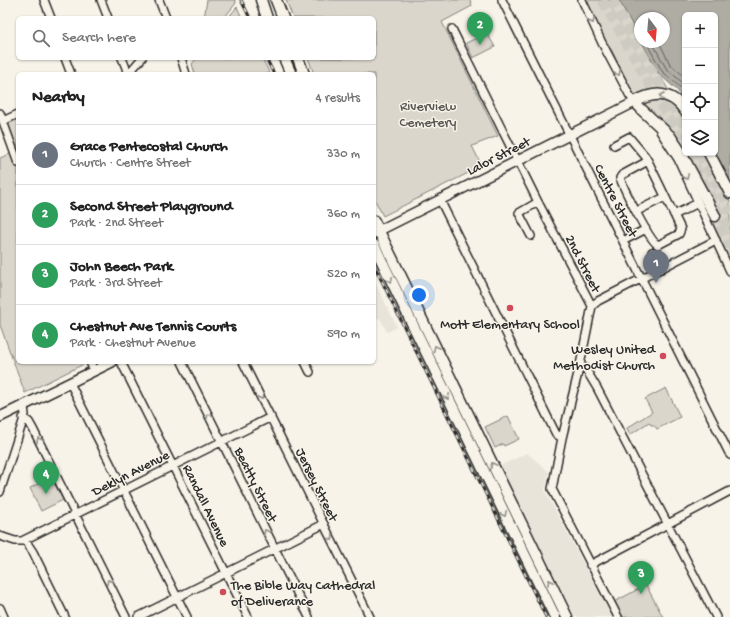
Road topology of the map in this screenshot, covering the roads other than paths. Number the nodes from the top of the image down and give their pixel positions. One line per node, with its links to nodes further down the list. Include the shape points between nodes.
1 (44, 0): 8 (street)
2 (101, 0): 9 (street)
3 (159, 0): 10 (street)
4 (260, 0): 11 (highway)
5 (276, 0): 12 (highway)
6 (502, 0): 31 (street, Centre Street)
7 (582, 0): 26 (street, one-way to 26, via 602,43)
8 (50, 16)
9 (107, 16)
10 (165, 16)
11 (267, 16)
12 (282, 16)
13 (452, 29): 36 (street, 2nd Street)
14 (66, 60): 20 (street)
15 (123, 60): 21 (street)
16 (140, 60): 22 (street)
17 (181, 60): 23 (street)
18 (285, 60): 24 (highway)
19 (299, 60): 25 (highway)
20 (70, 72)
21 (126, 72)
22 (129, 72)
23 (185, 72)
24 (290, 72)
25 (303, 72)
26 (638, 106): 27 (highway, one-way to 26, via 677,101 664,95 652,94); 31 (main road, Lalor Street); 41 (street, one-way to 41, via 671,147); 44 (highway, via 670,136 680,150)
27 (682, 107)
28 (0, 113): 30 (street)
29 (16, 115): 30 (street)
30 (3, 121): 34 (street)
31 (569, 135): 36 (main road, Lalor Street); 49 (street, Centre Street)
32 (614, 145): 35 (street, via 629,137)
33 (711, 156): 37 (highway)
34 (16, 157)
35 (648, 161): 38 (street); 42 (street, via 620,178)
36 (518, 162): 39 (main road, Lalor Street); 40 (street, 2nd Street)
37 (730, 193)
38 (665, 197): 42 (street); 43 (street)
39 (440, 200): 45 (main road, Lalor Street); 69 (street, via 556,434)
40 (538, 202): 47 (street, via 520,213); 55 (street, 2nd Street)
41 (698, 203): 43 (street); 48 (street)
42 (637, 212): 46 (street)
43 (674, 215): 46 (street, via 681,232 661,244 655,244)
44 (715, 216)
45 (376, 228): 95 (highway, one-way to 45)
46 (646, 229): 49 (street)
47 (531, 236)
48 (716, 240): 52 (street); 53 (street)
49 (623, 241): 54 (street, Centre Street)
50 (376, 249): 94 (highway, one-way to 94)
51 (652, 252): 52 (street)
52 (661, 268): 54 (street)
53 (730, 271)
54 (642, 278): 55 (street); 71 (street, Centre Street)
55 (592, 306): 61 (street, 2nd Street)
56 (102, 364): 62 (main road)
57 (122, 364): 72 (street, Randall Avenue)
58 (183, 364): 70 (street, Beatty Street, one-way to 58)
59 (244, 364): 66 (street, Jersey Street, one-way to 66)
60 (305, 364): 63 (street)
61 (580, 365): 69 (street, 2nd Street); 77 (street, via 590,374)
62 (92, 366): 64 (main road)
63 (310, 372)
64 (70, 382): 65 (main road); 73 (street)
65 (24, 406): 67 (main road); 68 (street)
66 (271, 417): 70 (street, Deklyn Avenue); 78 (street, Jersey Street)
67 (0, 418)
68 (23, 418): 75 (street); 76 (street, one-way to 68, via 33,429)
69 (562, 438): 82 (street, 2nd Street, via 552,489)
70 (221, 442): 72 (street, Deklyn Avenue); 81 (street, Beatty Street, one-way to 70)
71 (730, 455)
72 (173, 466): 73 (street, Deklyn Avenue); 83 (street, Randall Avenue)
73 (124, 490): 76 (street, Deklyn Avenue); 84 (street)
74 (730, 491): 77 (street)
75 (0, 492)
76 (75, 514): 80 (street, Deklyn Avenue); 88 (street, one-way to 76)
77 (668, 523): 82 (street); 97 (street)
78 (324, 524): 81 (street); 93 (street, Jersey Street, one-way to 93)
79 (0, 536): 80 (street, via 20,542)
80 (25, 540): 87 (street)
81 (275, 549): 83 (street); 92 (street, Beatty Street)
82 (590, 565): 96 (street, 2nd Street)
83 (226, 573): 84 (street); 91 (street, Randall Avenue)
84 (177, 597): 89 (street); 90 (street)
85 (0, 608): 86 (street)
86 (4, 617)
87 (65, 617)
88 (126, 617)
89 (138, 617)
90 (187, 617)
91 (248, 617)
92 (309, 617)
93 (370, 617)
94 (555, 617)
95 (567, 617)
96 (618, 617)
97 (716, 617)

